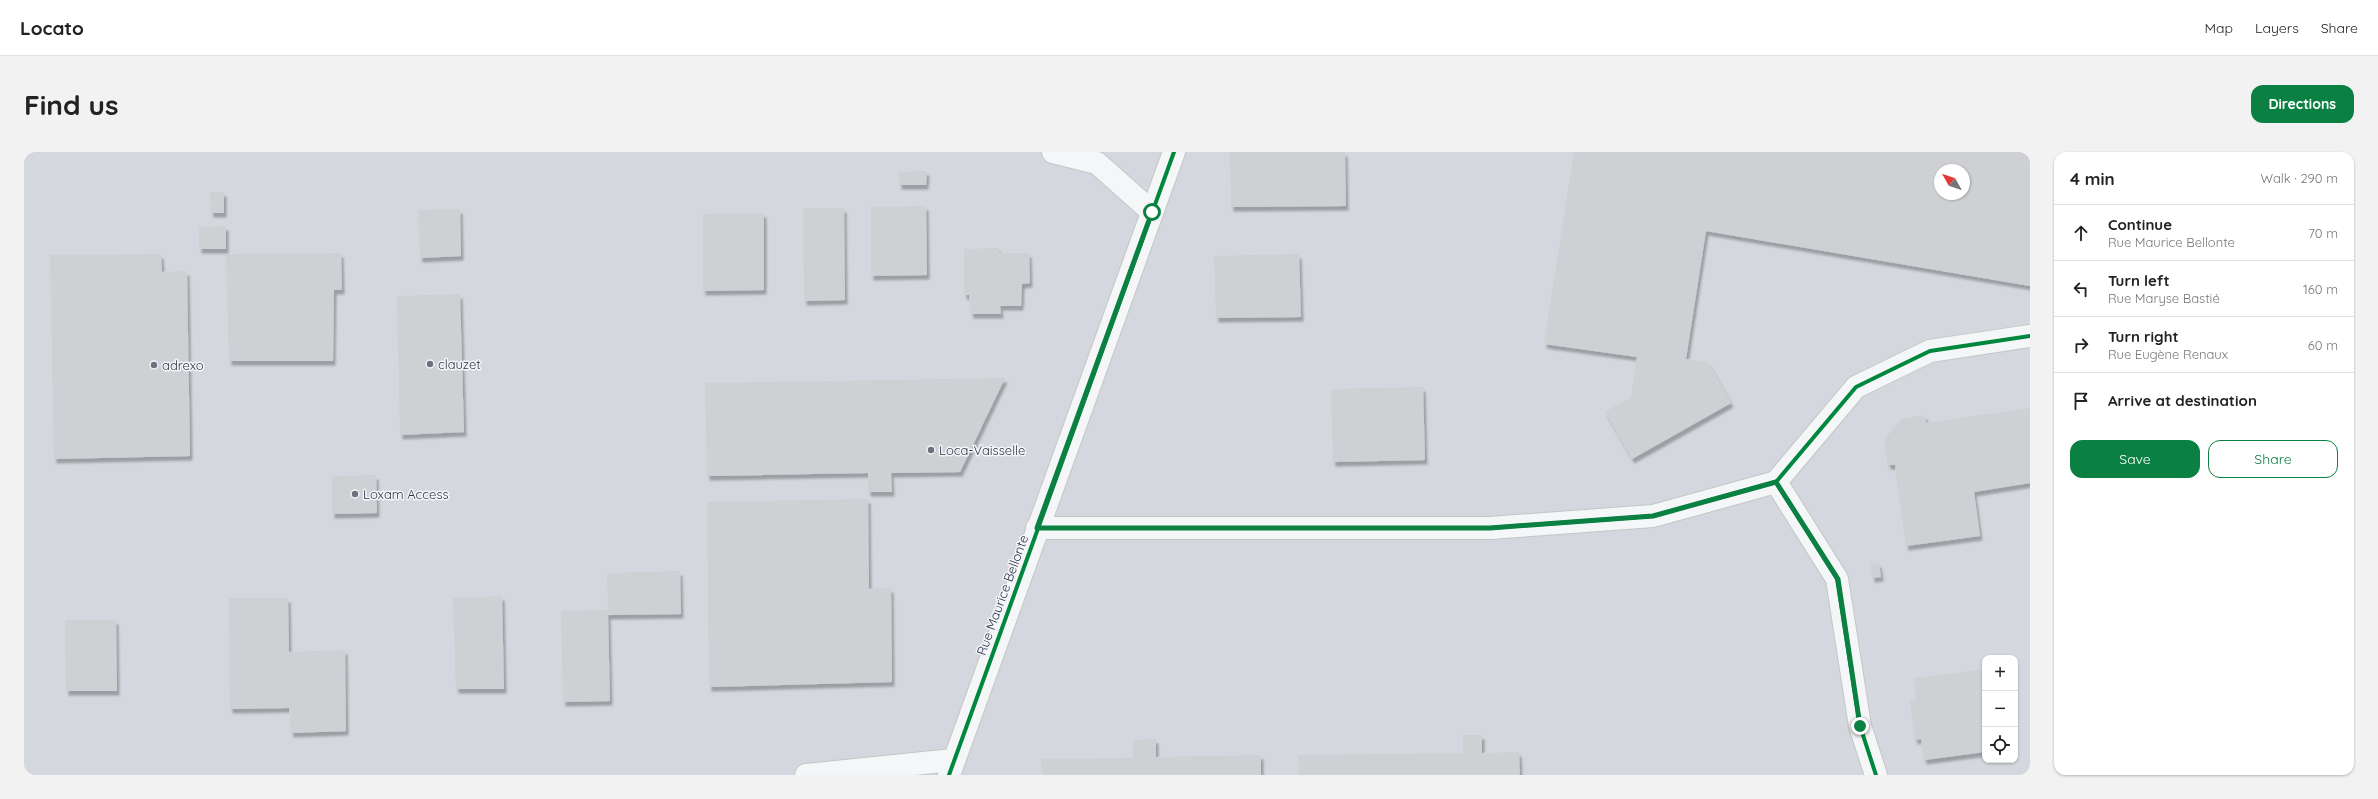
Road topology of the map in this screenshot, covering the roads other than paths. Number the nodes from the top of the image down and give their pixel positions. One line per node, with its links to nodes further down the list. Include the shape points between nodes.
1 (1053, 152): 3 (street, via 1097,163)
2 (1174, 152): 3 (street, Rue Maurice Bellonte)
3 (1152, 212): 6 (street, Rue Maurice Bellonte)
4 (2030, 336): 5 (street, via 1930,351 1856,387)
5 (1776, 482): 6 (street, via 1653,516 1490,528); 9 (street, via 1838,579 1860,726)
6 (1037, 528): 7 (street, Rue Maurice Bellonte)
7 (951, 767): 8 (street)
8 (806, 775)
9 (1876, 775)

